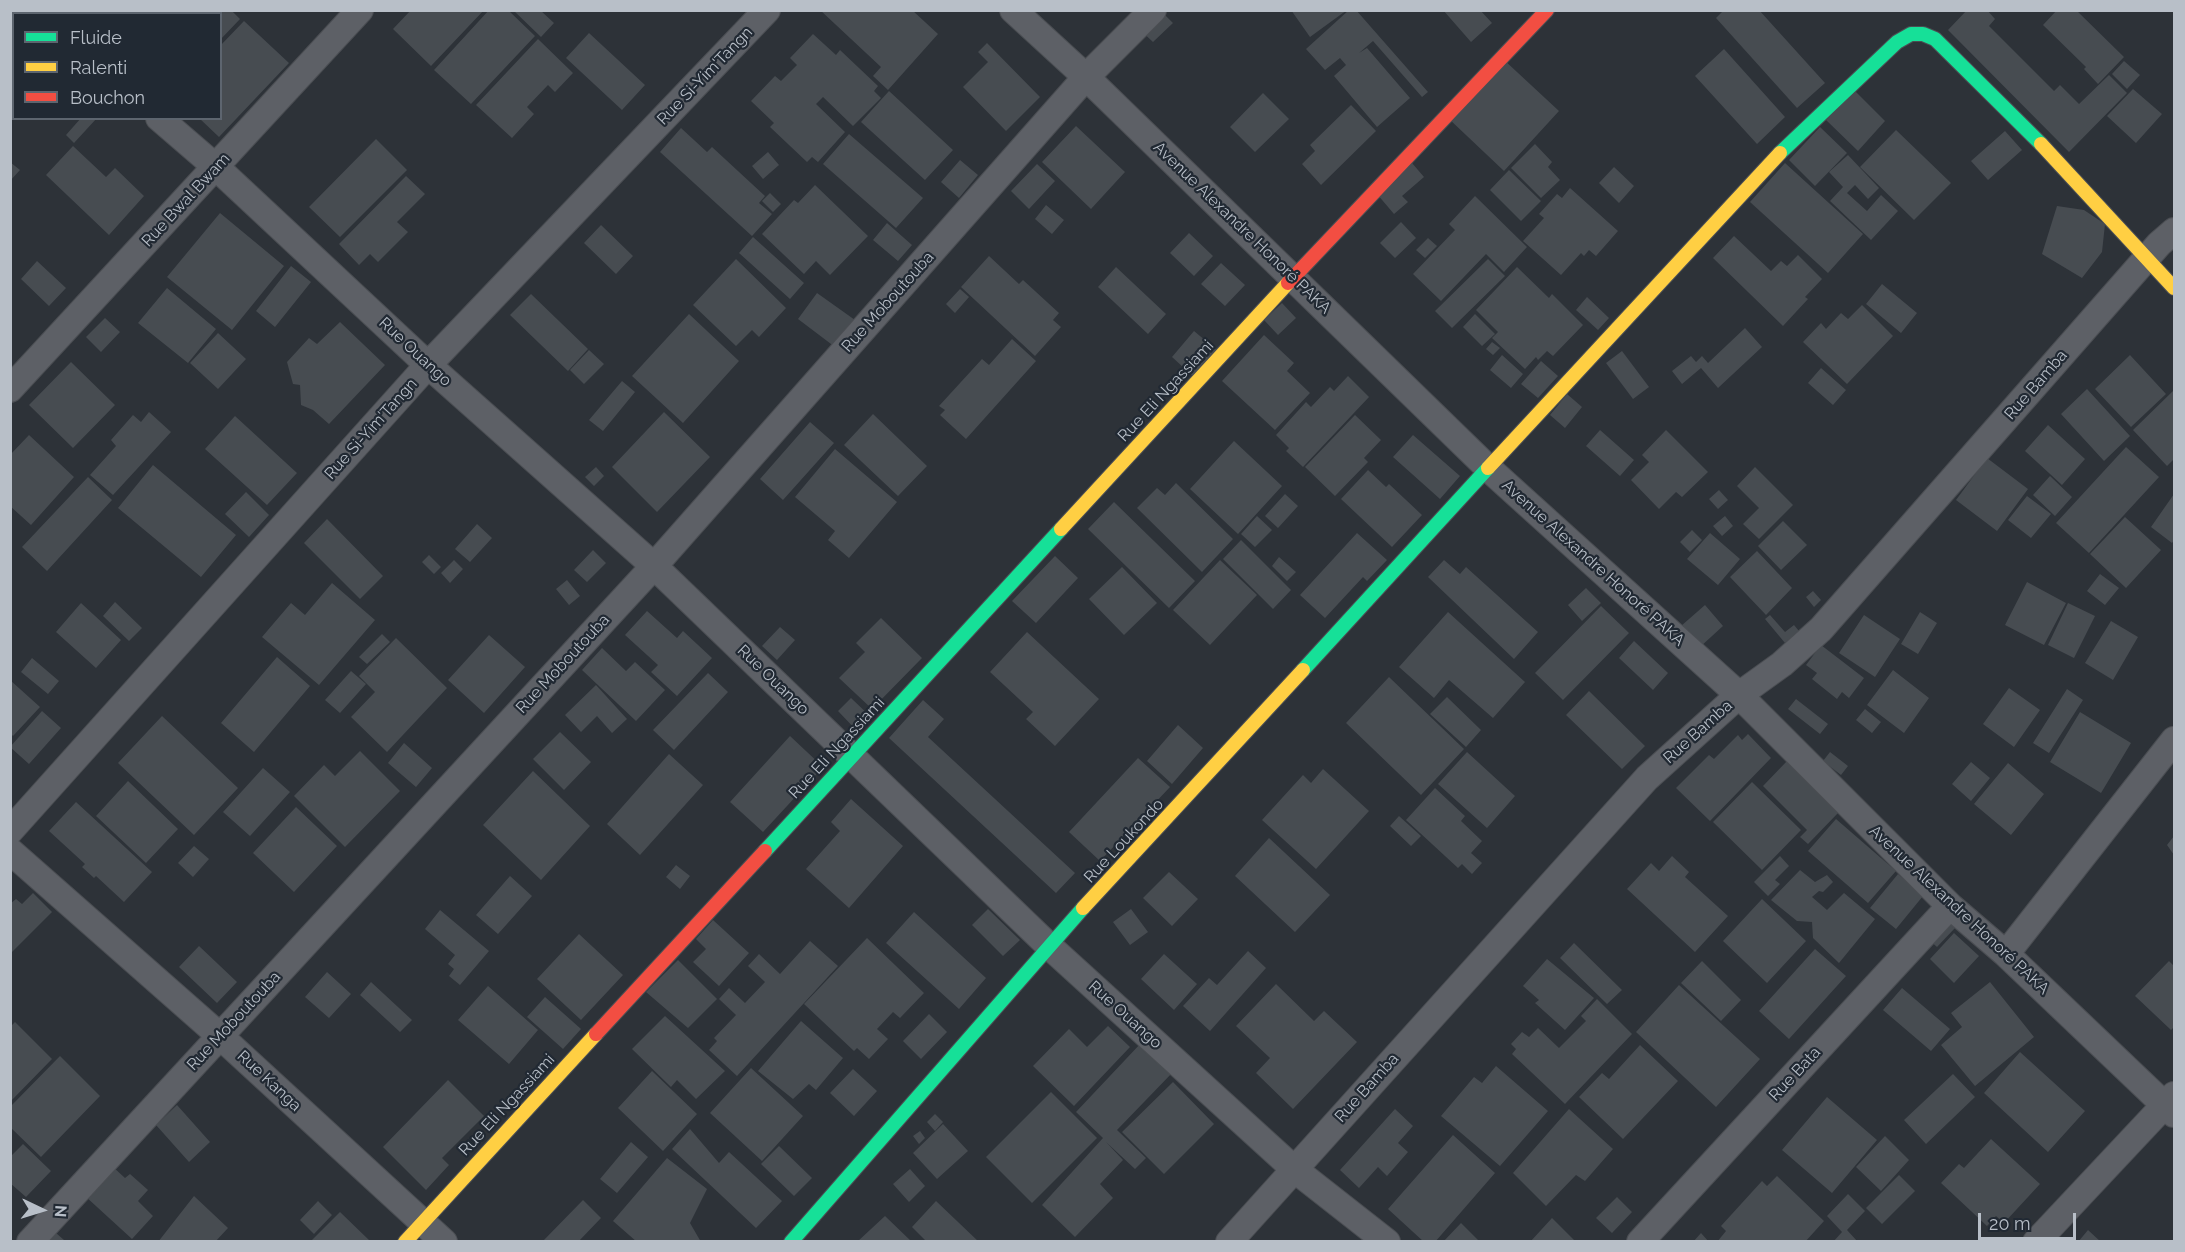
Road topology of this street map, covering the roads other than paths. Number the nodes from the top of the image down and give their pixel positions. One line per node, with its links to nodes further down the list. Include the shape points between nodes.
1 (360, 10): 8 (street, Rue Bwal Bwam)
2 (767, 10): 13 (street, Rue Si-Yim'Tangn)
3 (1013, 10): 6 (street, Avenue Alexandre Honoré PAKA)
4 (1153, 10): 6 (street, Rue Moboutouba)
5 (1547, 10): 11 (street, Rue Eli Ngassiami)
6 (1086, 77): 11 (street, Avenue Alexandre Honoré PAKA); 16 (street, Rue Moboutouba)
7 (161, 120): 8 (street, Rue Ouango)
8 (217, 168): 13 (street, Rue Ouango); 14 (street, Rue Bwal Bwam)
9 (2175, 231): 10 (street, Rue Bamba)
10 (2148, 257): 12 (street); 15 (street, Rue Loukondo, via 1935,39 1911,34 1890,49 1763,169); 17 (street, Rue Bamba, via 1821,629)
11 (1293, 277): 15 (street, Avenue Alexandre Honoré PAKA); 19 (street, Rue Eli Ngassiami)
12 (2175, 288)
13 (428, 365): 16 (street, Rue Ouango); 20 (street, Rue Si-Yim'Tangn)
14 (10, 389)
15 (1488, 468): 17 (street, Avenue Alexandre Honoré PAKA); 23 (street, Rue Loukondo)
16 (654, 566): 19 (street, Rue Ouango); 25 (street, Rue Moboutouba)
17 (1739, 695): 22 (street, Avenue Alexandre Honoré PAKA); 27 (street, Rue Bamba, via 1647,778)
18 (2175, 740): 24 (street)
19 (852, 756): 23 (street, Rue Ouango); 28 (street, Rue Eli Ngassiami)
20 (10, 831)
21 (10, 851): 25 (street, Rue Kanga)
22 (1950, 906): 24 (street, Avenue Alexandre Honoré PAKA); 35 (street, Rue Bata)
23 (1049, 946): 27 (street, Rue Ouango); 32 (street, Rue Loukondo)
24 (2006, 954): 26 (street, Avenue Alexandre Honoré PAKA)
25 (220, 1036): 28 (street, Rue Kanga); 29 (street, Rue Moboutouba)
26 (2171, 1105): 36 (street)
27 (1294, 1169): 33 (street, Rue Bamba); 34 (street, Rue Ouango)
28 (422, 1222): 30 (street, Rue Eli Ngassiami); 31 (street, Rue Kanga)
29 (30, 1242)
30 (405, 1242)
31 (444, 1242)
32 (791, 1242)
33 (1229, 1242)
34 (1387, 1242)
35 (1640, 1242)
36 (2036, 1242)

